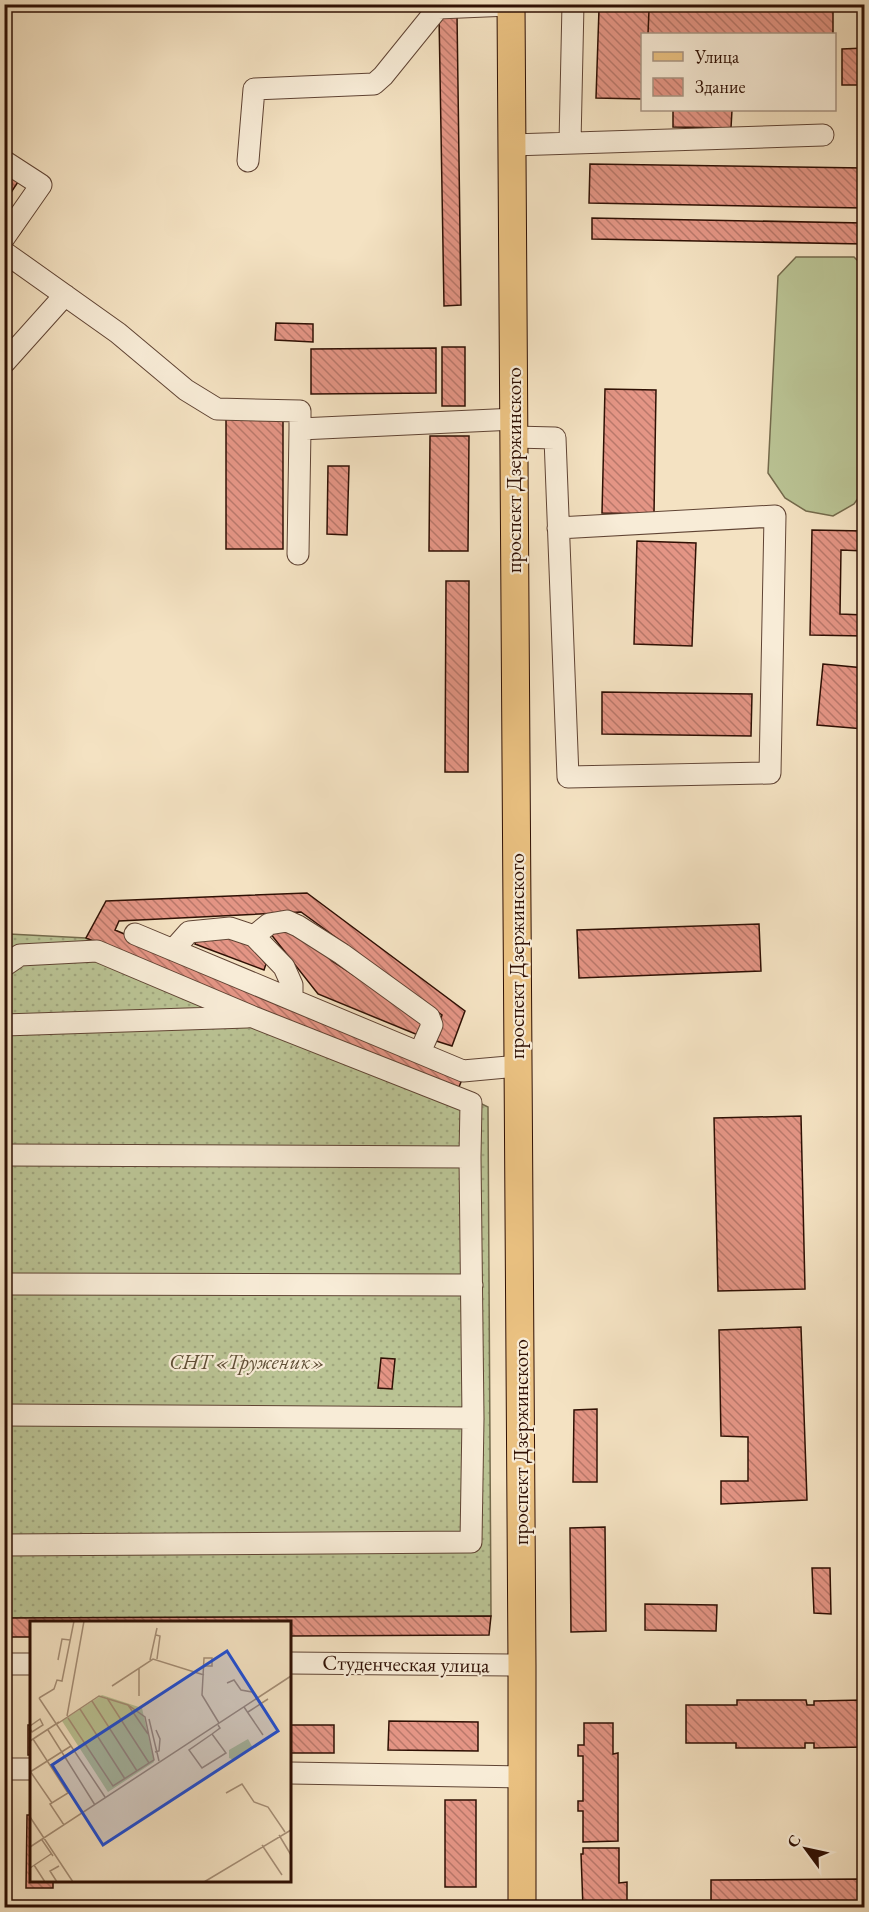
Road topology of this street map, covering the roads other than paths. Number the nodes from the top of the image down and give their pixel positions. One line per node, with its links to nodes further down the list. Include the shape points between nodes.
1 (573, 4): 4 (street)
2 (511, 5): 5 (main road, проспект Дзержинского); 7 (street, via 438,8 374,84 254,88)
3 (824, 135): 4 (street)
4 (570, 143): 5 (street)
5 (512, 145): 12 (main road, проспект Дзержинского)
6 (4, 161): 8 (street, via 41,185)
7 (248, 161)
8 (4, 238)
9 (4, 252): 10 (street)
10 (65, 295): 11 (street); 13 (street, via 186,390 217,409 300,411)
11 (4, 363)
12 (514, 428): 13 (street); 14 (street, via 555,438); 24 (main road, проспект Дзержинского)
13 (300, 429): 15 (street)
14 (558, 528): 14 (street, via 568,777 770,773 775,516)
15 (298, 554)
16 (135, 934): 18 (street)
17 (254, 936): 18 (street, via 230,928 189,932); 20 (street, via 284,967 292,985); 23 (street, via 269,924 286,921 342,954 429,1017 432,1025)
18 (173, 950): 20 (street)
19 (4, 966): 21 (street, via 20,955 97,951)
20 (292, 999): 23 (street)
21 (253, 1017): 22 (street); 26 (street, via 471,1103)
22 (4, 1025)
23 (420, 1052): 24 (street, via 463,1071)
24 (518, 1066): 35 (main road, проспект Дзержинского)
25 (4, 1155): 26 (street)
26 (470, 1157): 28 (street)
27 (4, 1284): 28 (street)
28 (472, 1286): 30 (street)
29 (4, 1414): 30 (street)
30 (473, 1418): 31 (street, via 471,1542)
31 (4, 1545)
32 (291, 1663): 35 (street, Студенческая улица)
33 (4, 1664): 34 (street)
34 (30, 1664)
35 (522, 1665): 39 (main road, проспект Дзержинского)
36 (4, 1769): 37 (street)
37 (30, 1769)
38 (291, 1773): 39 (street)
39 (521, 1777): 40 (main road, проспект Дзержинского)
40 (522, 1908)

